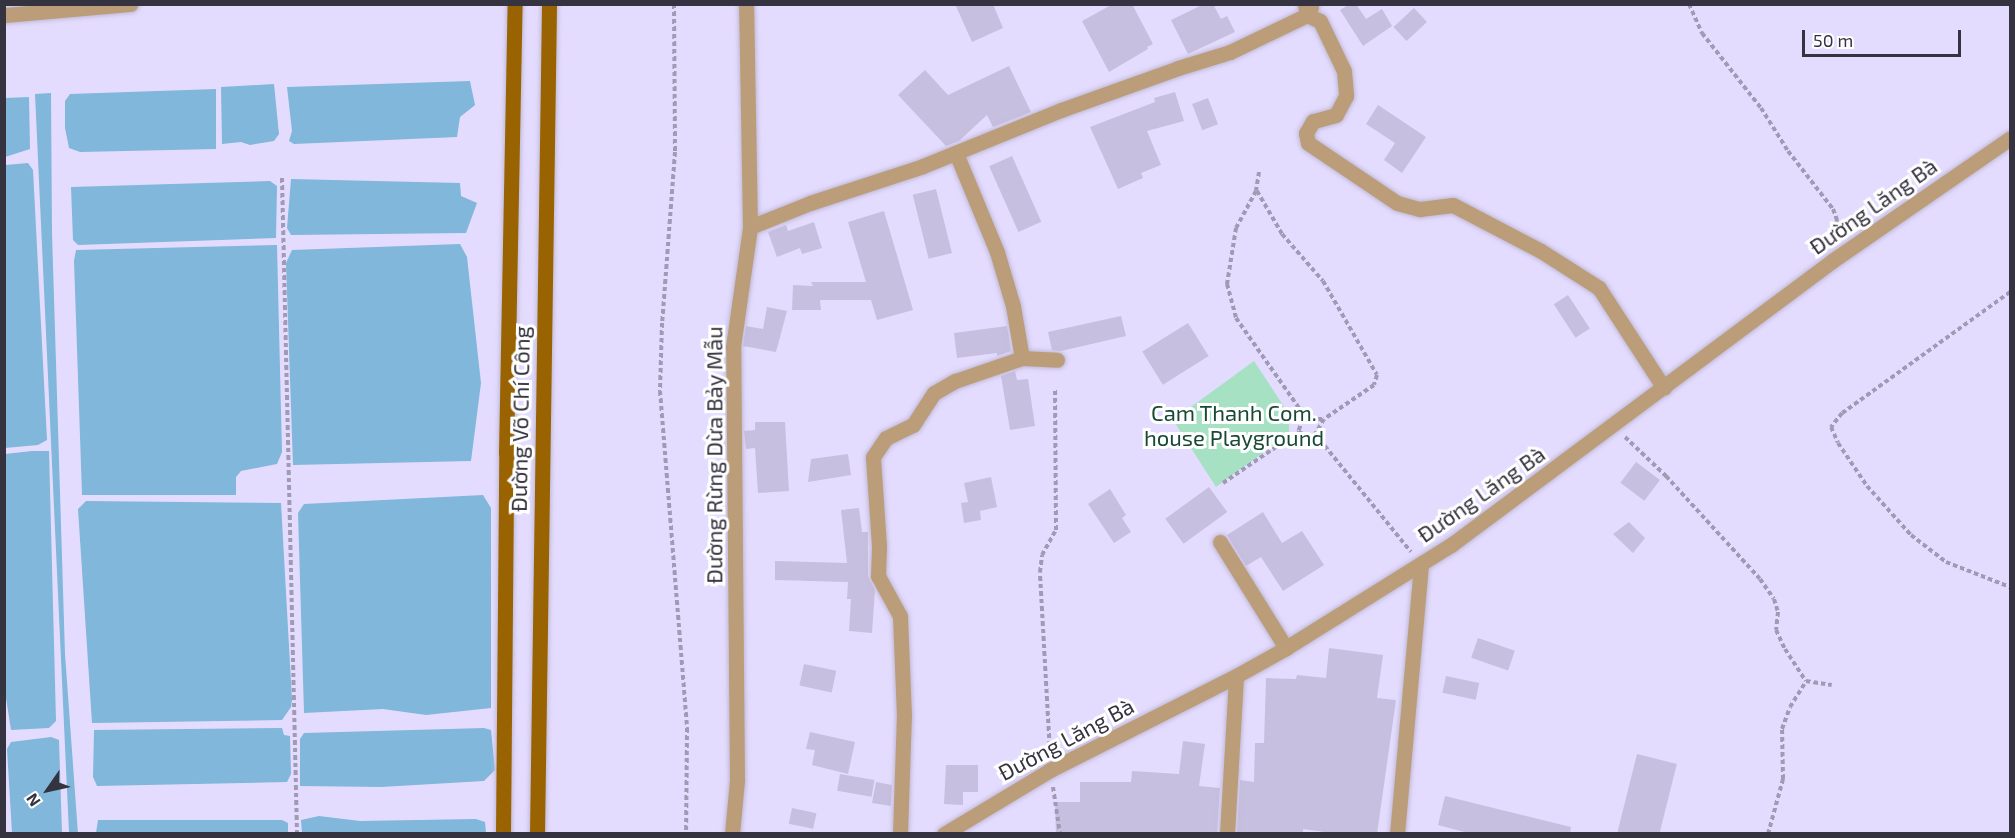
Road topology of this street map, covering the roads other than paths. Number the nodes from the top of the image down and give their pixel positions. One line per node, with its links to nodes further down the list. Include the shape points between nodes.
1 (131, 4): 6 (street)
2 (515, 4): 17 (main road, Đường Võ Chí Công)
3 (549, 4): 18 (main road, Đường Võ Chí Công)
4 (746, 4): 9 (street, Đường Rừng Dừa Bảy Mẫu)
5 (1308, 8): 8 (street, via 1230,52 1061,110); 12 (street, via 1320,21 1344,71 1346,96 1336,115 1313,121 1306,133 1308,143 1397,203 1420,209 1453,205 1541,251 1599,288)
6 (4, 15)
7 (2010, 138): 12 (street, Đường Lăng Bà, via 1832,261)
8 (956, 153): 9 (street); 10 (street, via 997,252 1013,306)
9 (750, 226): 19 (street, Đường Rừng Dừa Bảy Mẫu, via 733,347 737,780)
10 (1022, 358): 11 (street); 20 (street, via 955,381 934,393 913,425 886,438 873,457 878,576 900,616 904,716)
11 (1057, 360)
12 (1665, 388): 14 (street, Đường Lăng Bà)
13 (1220, 542): 15 (street)
14 (1421, 564): 15 (street, Đường Lăng Bà); 23 (street)
15 (1286, 648): 16 (street, Đường Lăng Bà)
16 (1236, 676): 21 (street, Đường Lăng Bà, via 1050,770); 22 (street)
17 (503, 834)
18 (537, 834)
19 (732, 834)
20 (900, 834)
21 (944, 834)
22 (1227, 834)
23 (1396, 834)

